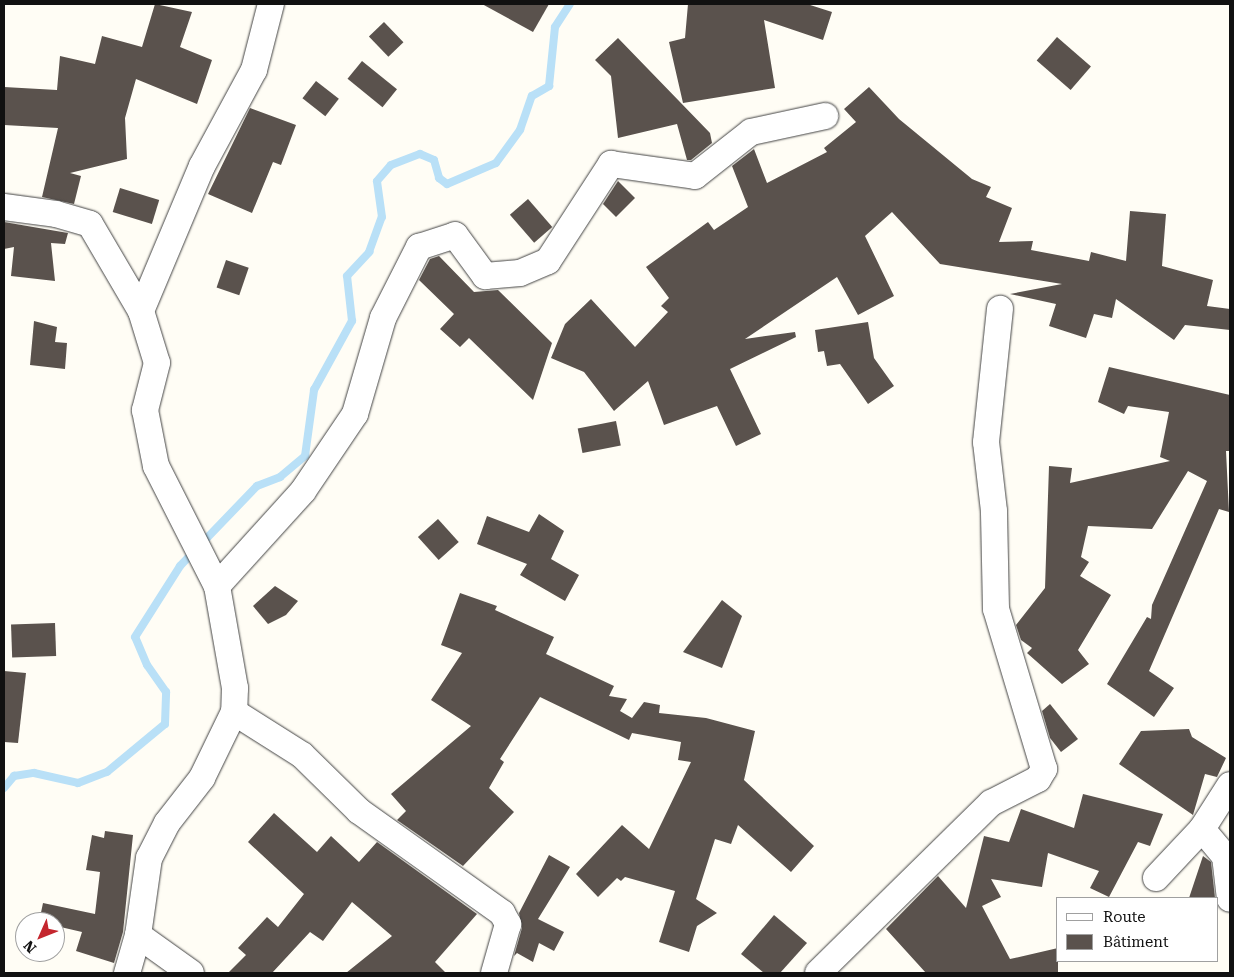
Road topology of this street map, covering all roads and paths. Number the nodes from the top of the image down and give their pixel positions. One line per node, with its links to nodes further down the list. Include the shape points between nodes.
1 (271, 4): 5 (street, via 254,70 202,166)
2 (825, 116): 6 (street, via 751,132 695,176 611,164 548,262 520,273 485,276 455,236 419,247 383,318 355,414 303,490)
3 (4, 207): 5 (street, via 56,214 90,224)
4 (1000, 309): 16 (street, via 986,442 994,511 996,609 1044,769 1038,778 991,803)
5 (141, 311): 6 (street, via 157,363 145,410 156,466 177,514)
6 (213, 579): 7 (street, via 235,688)
7 (234, 712): 12 (street, via 202,778 167,823 149,858); 15 (street, via 302,754 359,811 502,913 508,924)
8 (1230, 785): 9 (street)
9 (1202, 829): 10 (street); 11 (street, via 1225,856)
10 (1156, 878)
11 (1230, 899)
12 (138, 934): 13 (street); 14 (street)
13 (127, 973)
14 (191, 973)
15 (494, 973)
16 (818, 973)

